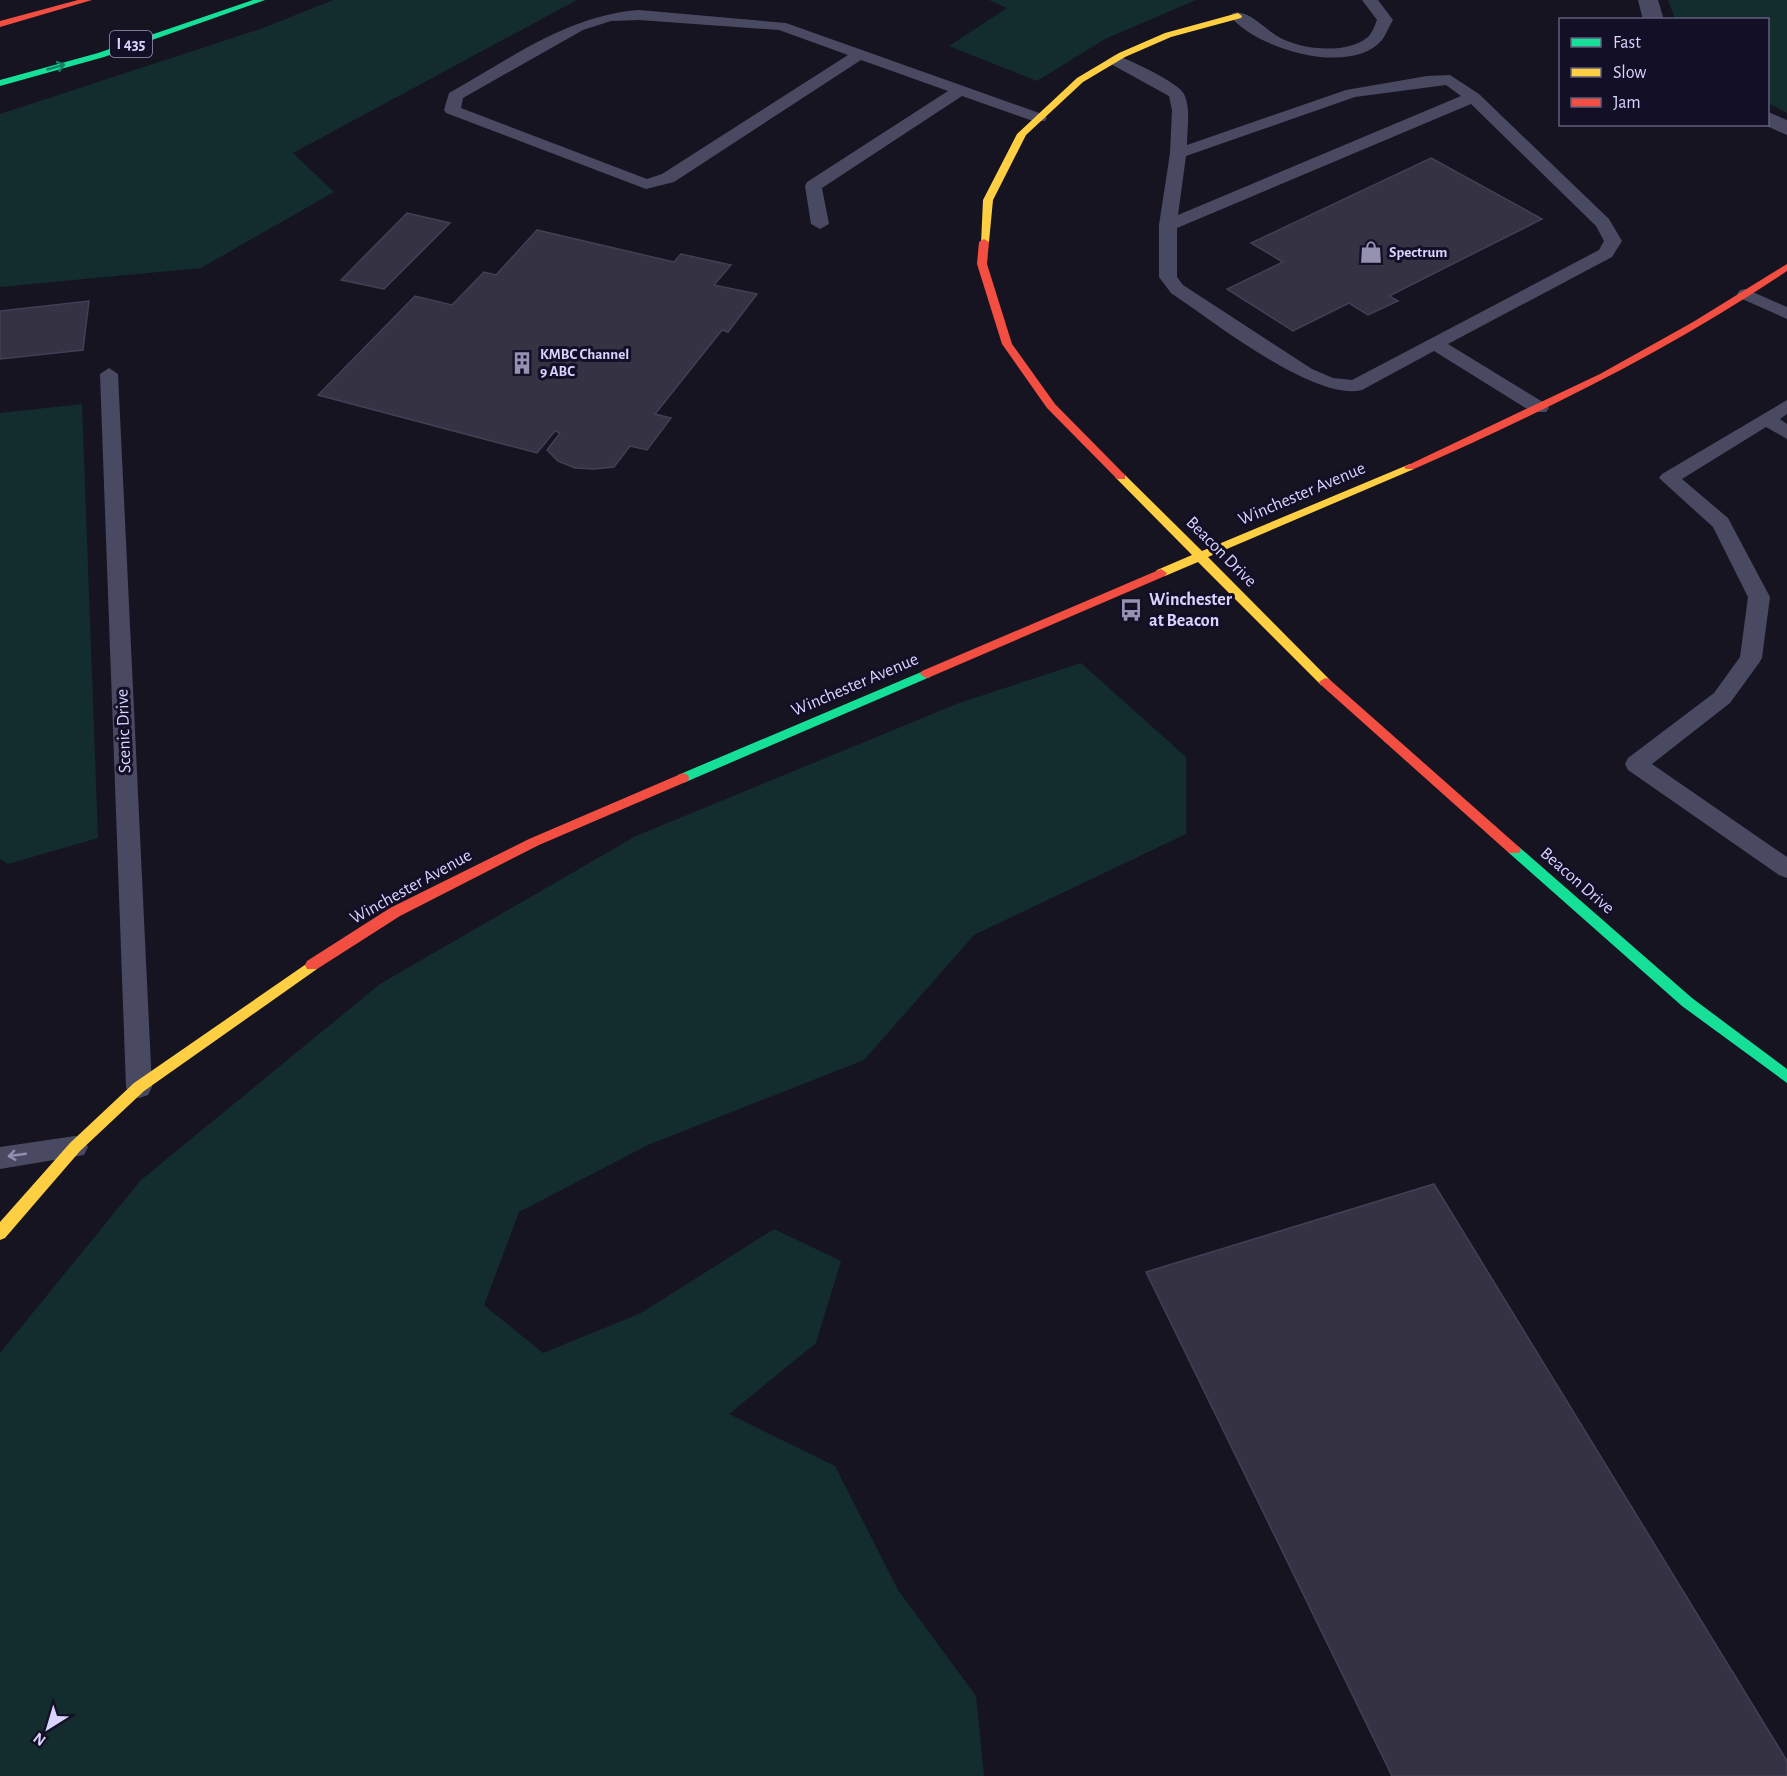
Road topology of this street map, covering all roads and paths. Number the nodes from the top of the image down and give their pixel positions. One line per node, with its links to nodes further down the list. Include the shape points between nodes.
1 (88, 0): 7 (main road)
2 (261, 0): 10 (main road, I 435, one-way to 2, via 101,55)
3 (1370, 0): 5 (lane, via 1385,20 1375,39 1350,52 1305,51 1274,42)
4 (1648, 0): 6 (street)
5 (1238, 16): 9 (main road, Beacon Drive, via 1168,34)
6 (1653, 18)
7 (0, 24)
8 (860, 54): 8 (lane, via 781,26 639,15 610,17 578,27 455,96 452,110 646,184 668,178); 11 (lane)
9 (1115, 60): 13 (main road, Beacon Drive, via 1080,80); 16 (lane, via 1176,94 1180,110)
10 (0, 83)
11 (962, 89): 13 (lane); 17 (lane, via 813,186)
12 (1473, 97): 16 (lane, via 1450,80 1352,93); 18 (lane); 22 (lane, via 1603,224 1613,241 1606,253)
13 (1039, 118): 28 (main road, Beacon Drive, via 1023,134 988,200 982,264 1007,344 1051,406)
14 (1769, 120): 15 (street)
15 (1787, 128)
16 (1178, 153): 18 (lane)
17 (820, 224)
18 (1168, 225): 22 (lane, via 1168,277 1177,288 1305,373 1329,383 1355,386)
19 (1787, 267): 20 (main road, Winchester Avenue)
20 (1746, 294): 21 (lane); 25 (main road, Winchester Avenue, via 1725,309)
21 (1787, 314)
22 (1435, 344): 25 (lane)
23 (110, 374): 31 (lane, Scenic Drive)
24 (1787, 406): 26 (lane)
25 (1539, 408): 28 (main road, Winchester Avenue)
26 (1767, 418): 27 (lane); 29 (lane, via 1670,478 1721,523 1760,597 1751,658 1722,698 1636,764)
27 (1787, 433)
28 (1201, 557): 30 (main road, Beacon Drive, via 1328,685 1687,1002); 31 (main road, Winchester Avenue, via 534,842 395,912 276,988)
29 (1787, 869)
30 (1787, 1077)
31 (139, 1087): 32 (main road, Winchester Avenue)
32 (75, 1147): 33 (lane, one-way to 33); 34 (main road, Winchester Avenue)
33 (0, 1158)
34 (0, 1233)

